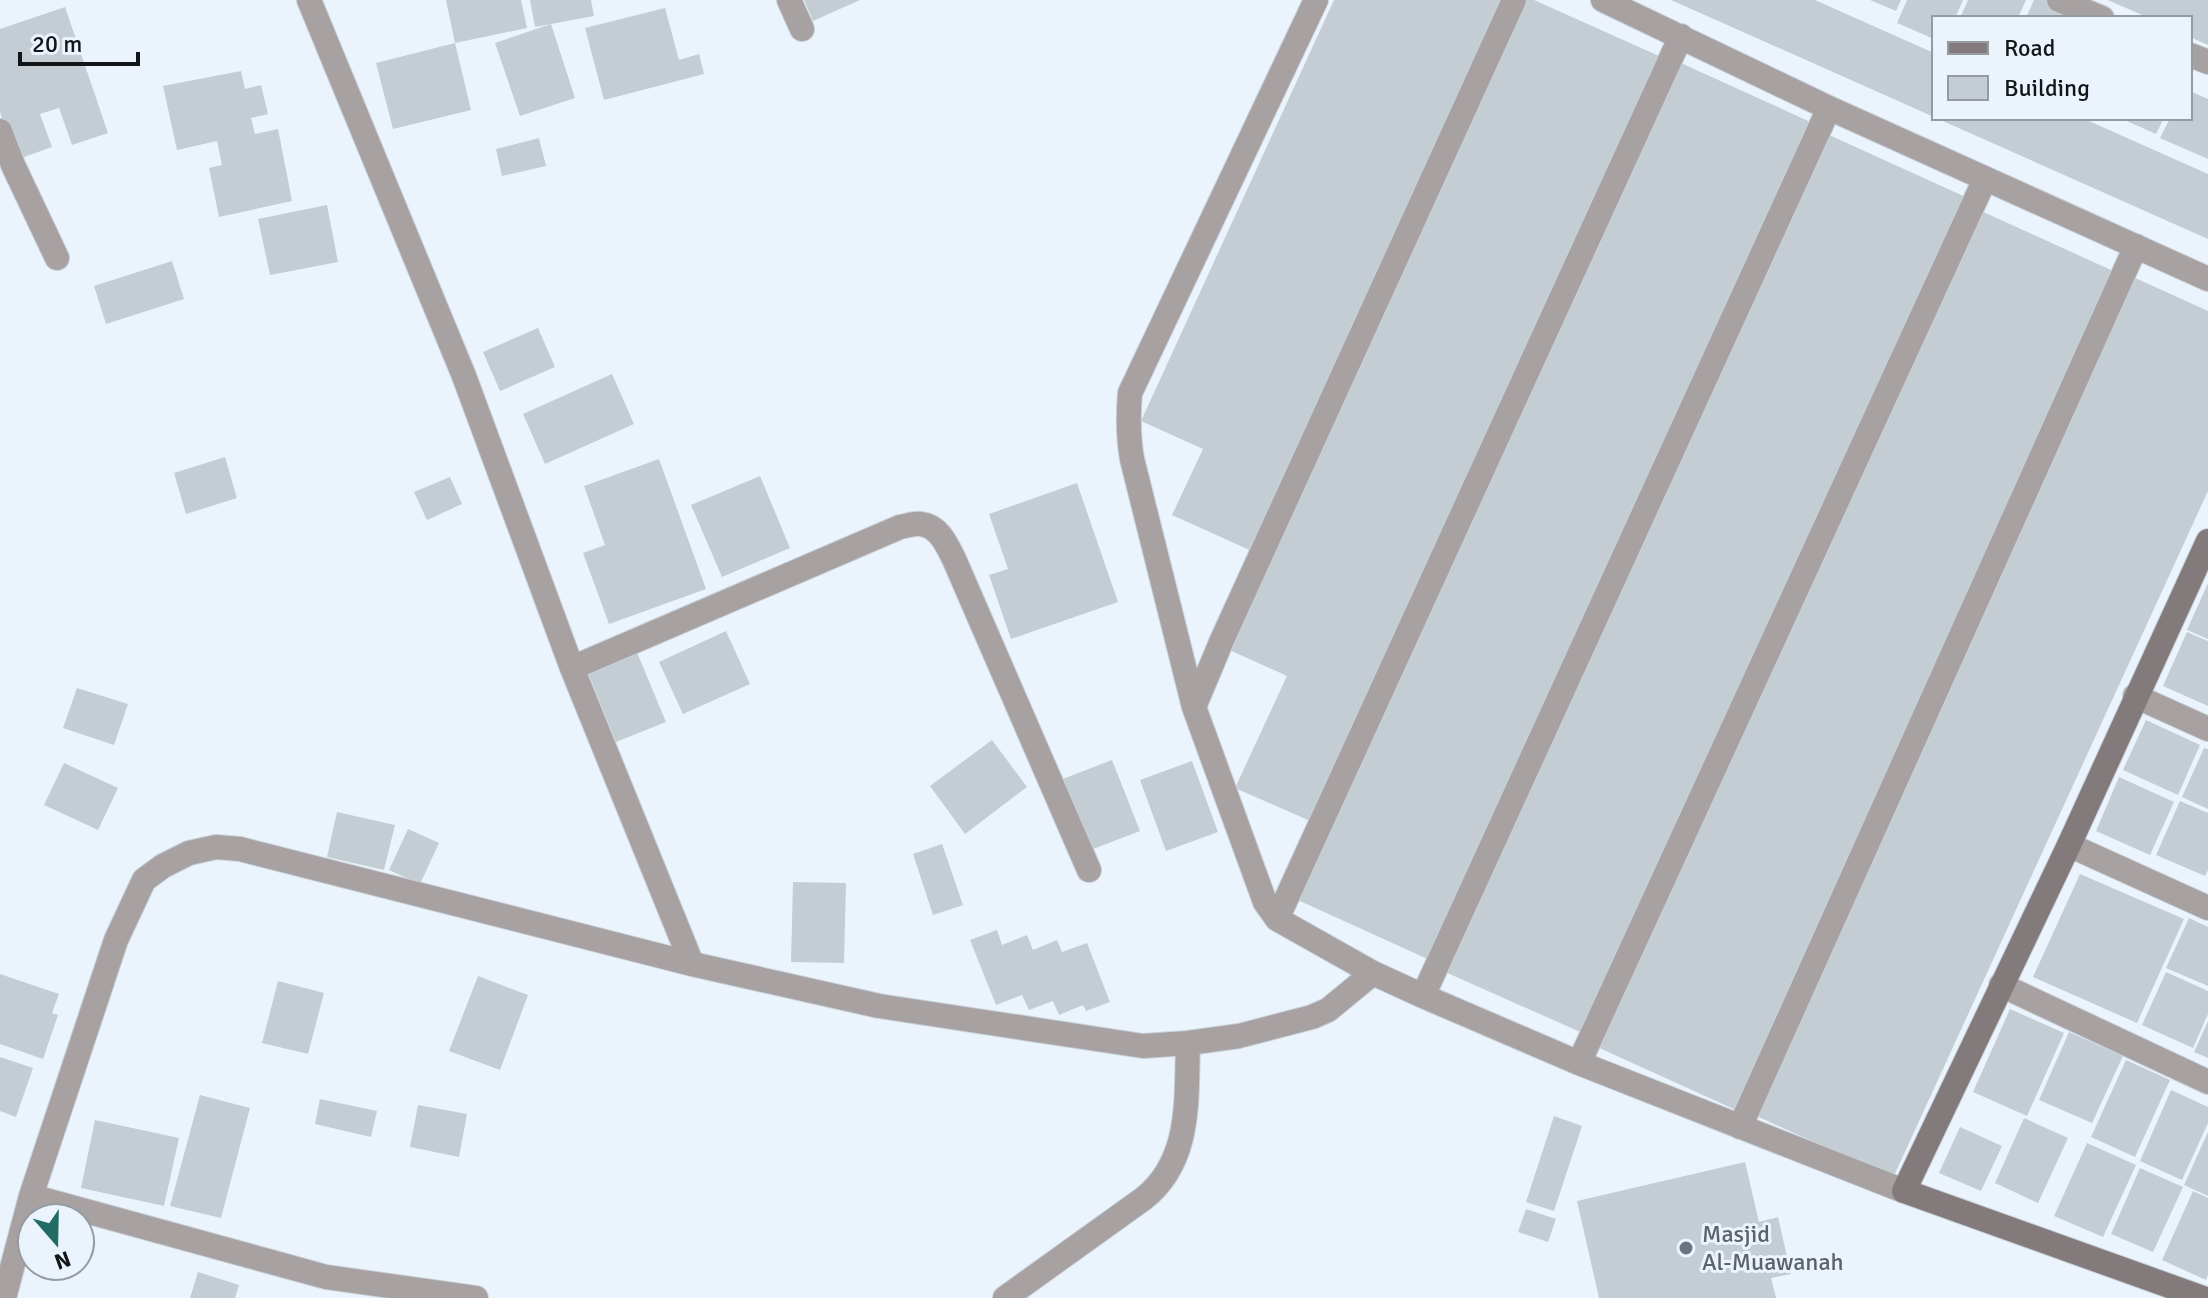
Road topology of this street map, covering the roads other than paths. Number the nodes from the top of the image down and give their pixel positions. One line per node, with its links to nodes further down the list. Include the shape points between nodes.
1 (309, 0): 18 (street, via 464,376)
2 (789, 0): 8 (street)
3 (1316, 0): 20 (street, via 1130,393 1132,459)
4 (1514, 0): 20 (street)
5 (1603, 0): 9 (street)
6 (2059, 0): 7 (street)
7 (2097, 16)
8 (802, 29)
9 (1681, 36): 10 (street); 25 (street)
10 (1829, 108): 13 (street); 29 (street)
11 (0, 131): 12 (street)
12 (6, 168): 15 (street)
13 (1985, 179): 14 (street); 31 (street)
14 (2136, 246): 16 (street); 33 (street)
15 (57, 258)
16 (2208, 279)
17 (2206, 551): 19 (street)
18 (572, 668): 23 (street, via 920,523 944,539 954,559); 26 (street)
19 (2135, 696): 21 (street); 22 (street)
20 (1194, 707): 25 (street, via 1265,902)
21 (2208, 729)
22 (2069, 845): 24 (street); 28 (street)
23 (1089, 870)
24 (2208, 908)
25 (1277, 919): 27 (street)
26 (692, 964): 30 (street, via 879,1006 1143,1046); 35 (street, via 240,849 189,853 144,880 116,940)
27 (1373, 973): 29 (street); 30 (street, via 1312,1017)
28 (2001, 985): 32 (street); 34 (street)
29 (1423, 996): 31 (street)
30 (1188, 1043): 39 (street, via 1183,1132 1167,1175 1155,1190)
31 (1579, 1063): 33 (street)
32 (2208, 1082)
33 (1740, 1127): 34 (street)
34 (1904, 1191): 40 (street)
35 (31, 1196): 36 (street); 37 (street)
36 (323, 1288): 38 (street)
37 (4, 1298)
38 (476, 1298)
39 (1005, 1298)
40 (2203, 1298)

